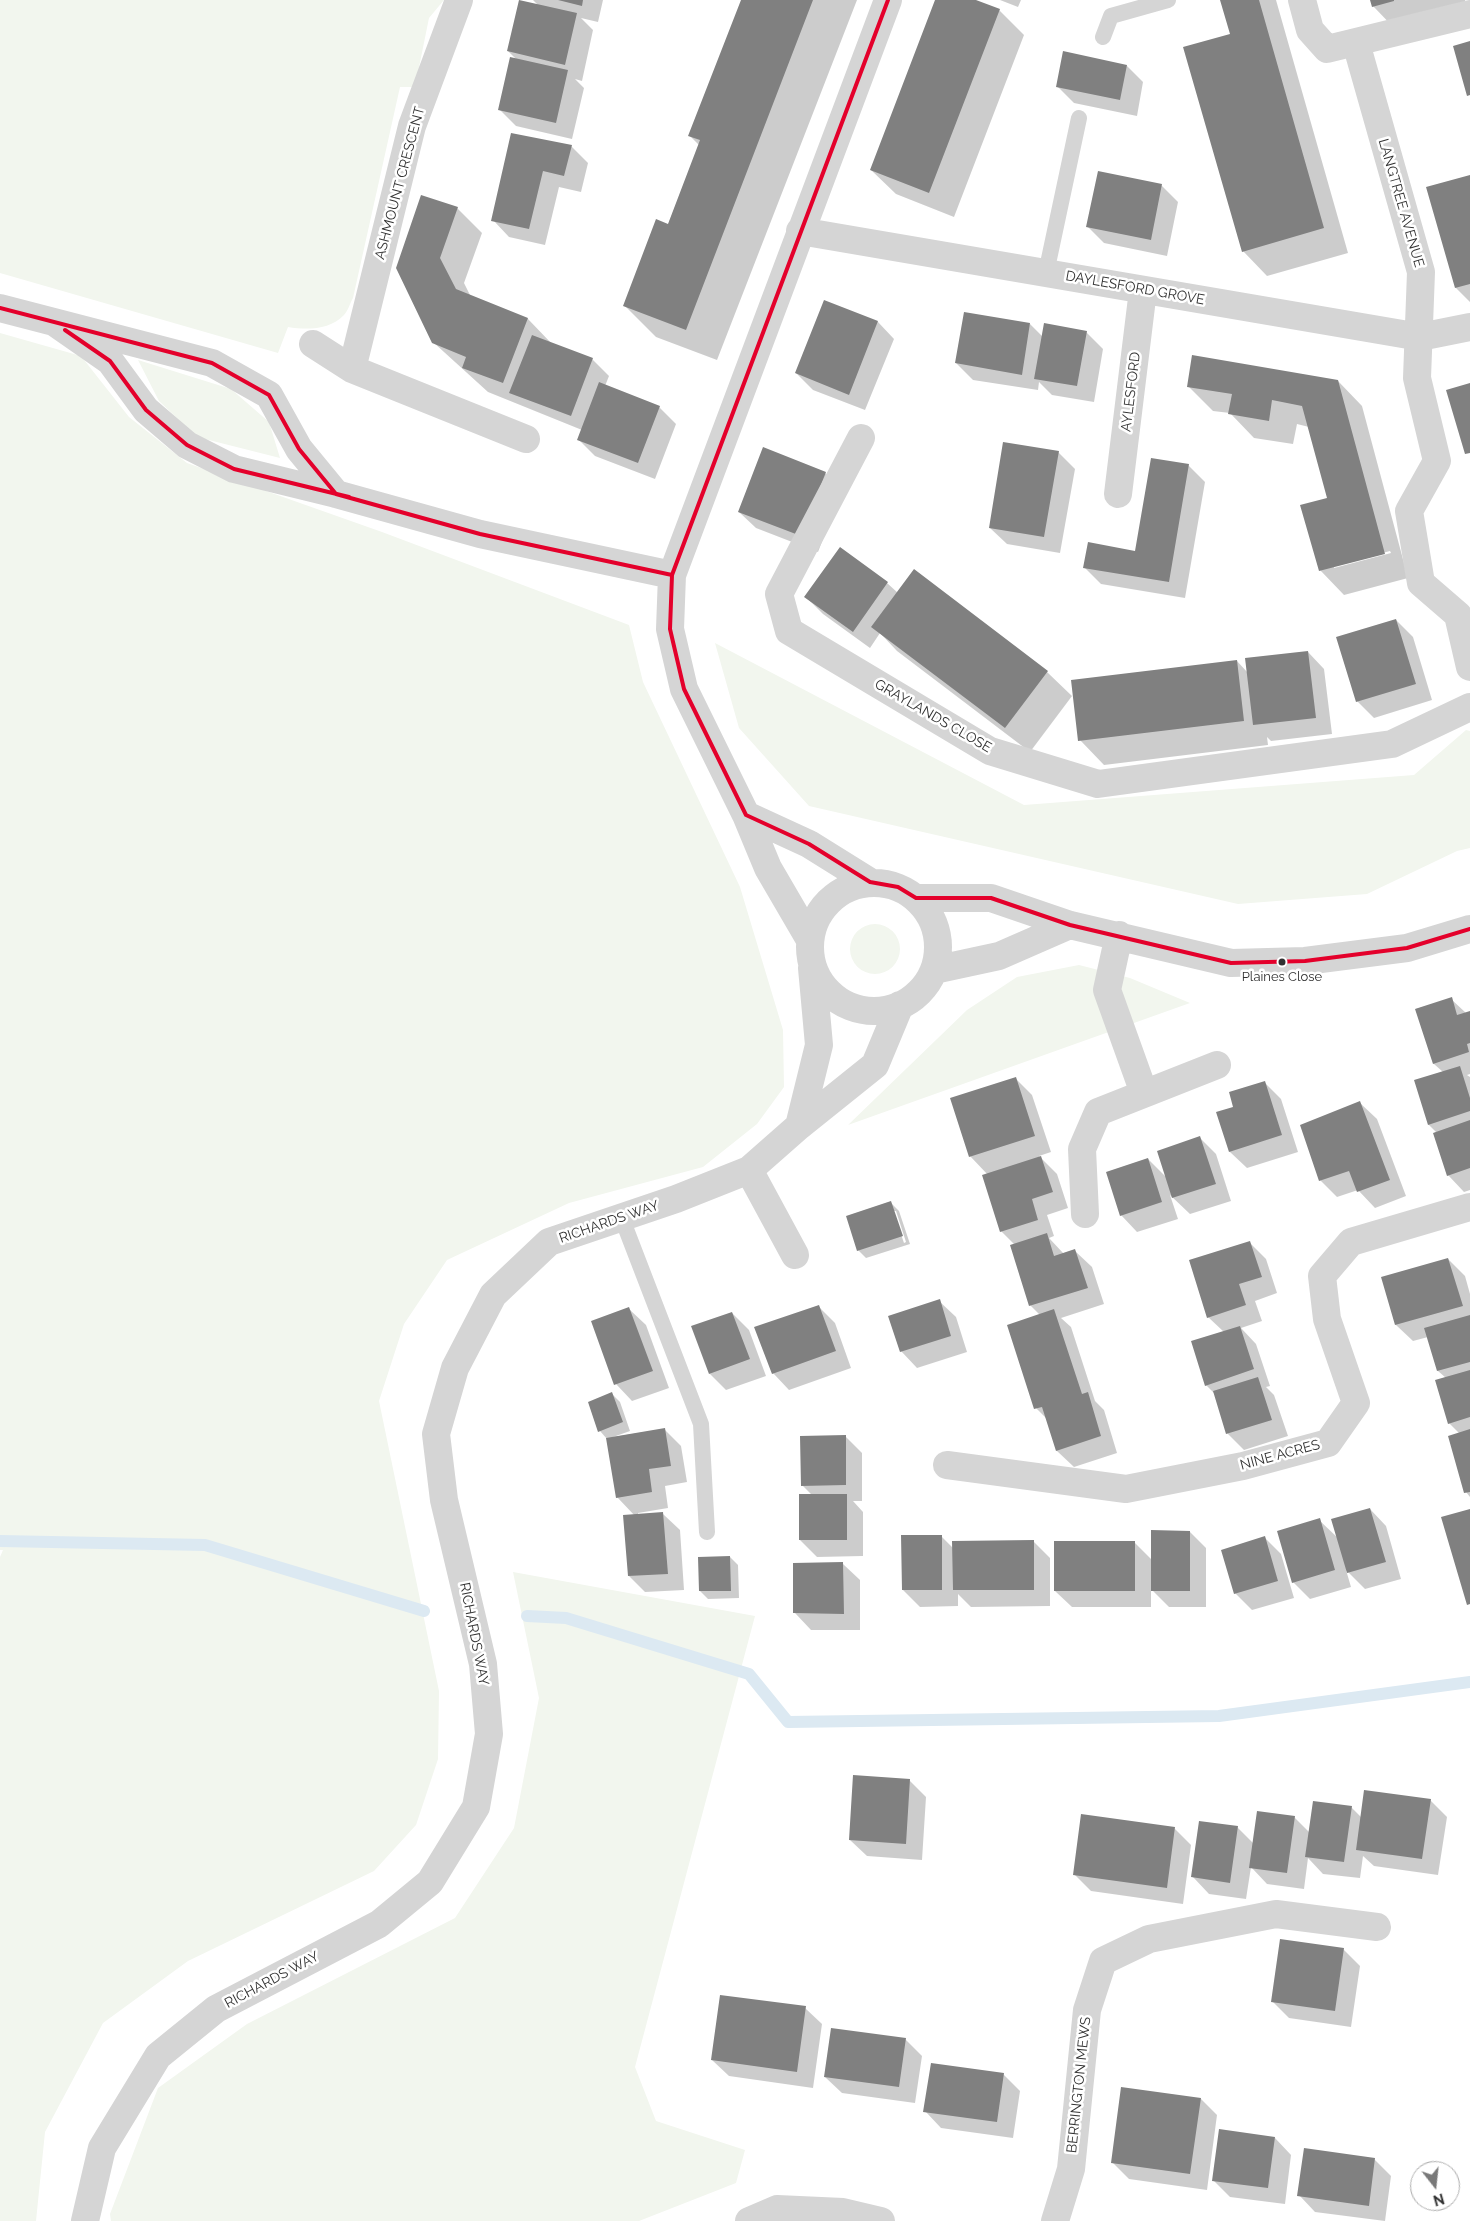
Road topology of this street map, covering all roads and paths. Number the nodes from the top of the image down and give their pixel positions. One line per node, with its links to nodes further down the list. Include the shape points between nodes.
1 (459, 0): 17 (street, ASHMOUNT CRESCENT, via 412,126)
2 (888, 0): 9 (street)
3 (1168, 0): 6 (lane, via 1111,16)
4 (1302, 0): 7 (street, via 1310,30 1327,49)
5 (1470, 14): 7 (street)
6 (1103, 37)
7 (1356, 43): 15 (street, LANGTREE AVENUE, via 1421,272)
8 (1079, 118): 10 (lane)
9 (800, 231): 10 (street, DAYLESFORD GROVE); 22 (street)
10 (1046, 273): 11 (street, DAYLESFORD GROVE)
11 (1143, 290): 15 (street, DAYLESFORD GROVE); 21 (street, AYLESFORD)
12 (0, 308): 13 (street)
13 (54, 322): 20 (street, via 110,361 146,410 187,446 234,469); 20 (street, via 212,362 269,395 299,449)
14 (1470, 327): 15 (street, DAYLESFORD GROVE)
15 (1420, 337): 23 (street, LANGTREE AVENUE, via 1417,378 1437,460 1409,511 1422,583 1458,615)
16 (313, 344): 17 (street)
17 (352, 369): 19 (street)
18 (861, 438): 24 (street, GRAYLANDS CLOSE, via 779,594 789,631 990,751 1098,784 1392,744)
19 (526, 439)
20 (336, 494): 22 (street, via 480,534)
21 (1118, 494)
22 (672, 575): 25 (street, via 670,629 684,689)
23 (1470, 667)
24 (1470, 707)
25 (746, 815): 26 (street, via 809,844); 31 (street, via 768,868)
26 (870, 882): 27 (street, via 898,887); 31 (street, via 833,896 818,913)
27 (916, 898): 28 (street, via 991,898); 32 (street, via 934,922 938,944)
28 (1070, 925): 30 (street); 32 (street, via 999,956)
29 (1470, 929): 30 (street, via 1407,948 1286,962 1231,963)
30 (1119, 935): 35 (street, via 1107,990)
31 (811, 951): 33 (street, via 820,982 836,999 856,1008 878,1011); 36 (street, via 819,1045)
32 (934, 970): 33 (street, via 922,989)
33 (900, 1005): 36 (street, RICHARDS WAY, via 875,1066)
34 (1217, 1065): 35 (street)
35 (1144, 1093): 39 (street, via 1098,1112 1082,1149)
36 (799, 1126): 37 (street, RICHARDS WAY)
37 (749, 1170): 40 (street, RICHARDS WAY, via 676,1199); 41 (street)
38 (1470, 1207): 42 (street, NINE ACRES, via 1351,1242 1322,1276 1327,1318 1356,1403 1328,1442 1243,1466 1126,1489)
39 (1085, 1214)
40 (621, 1216): 43 (lane, via 702,1424); 45 (street, RICHARDS WAY, via 549,1242 493,1295 455,1368 436,1434 444,1500 483,1664 489,1734 476,1807 430,1882 379,1924 216,2009 158,2056 102,2148)
41 (795, 1255)
42 (947, 1465)
43 (707, 1532)
44 (1377, 1927): 48 (street, BERRINGTON MEWS, via 1276,1914 1149,1939 1103,1961 1086,2010 1071,2169)
45 (85, 2221)
46 (749, 2221): 47 (street, via 777,2209 843,2212)
47 (881, 2221)
48 (1054, 2221)

